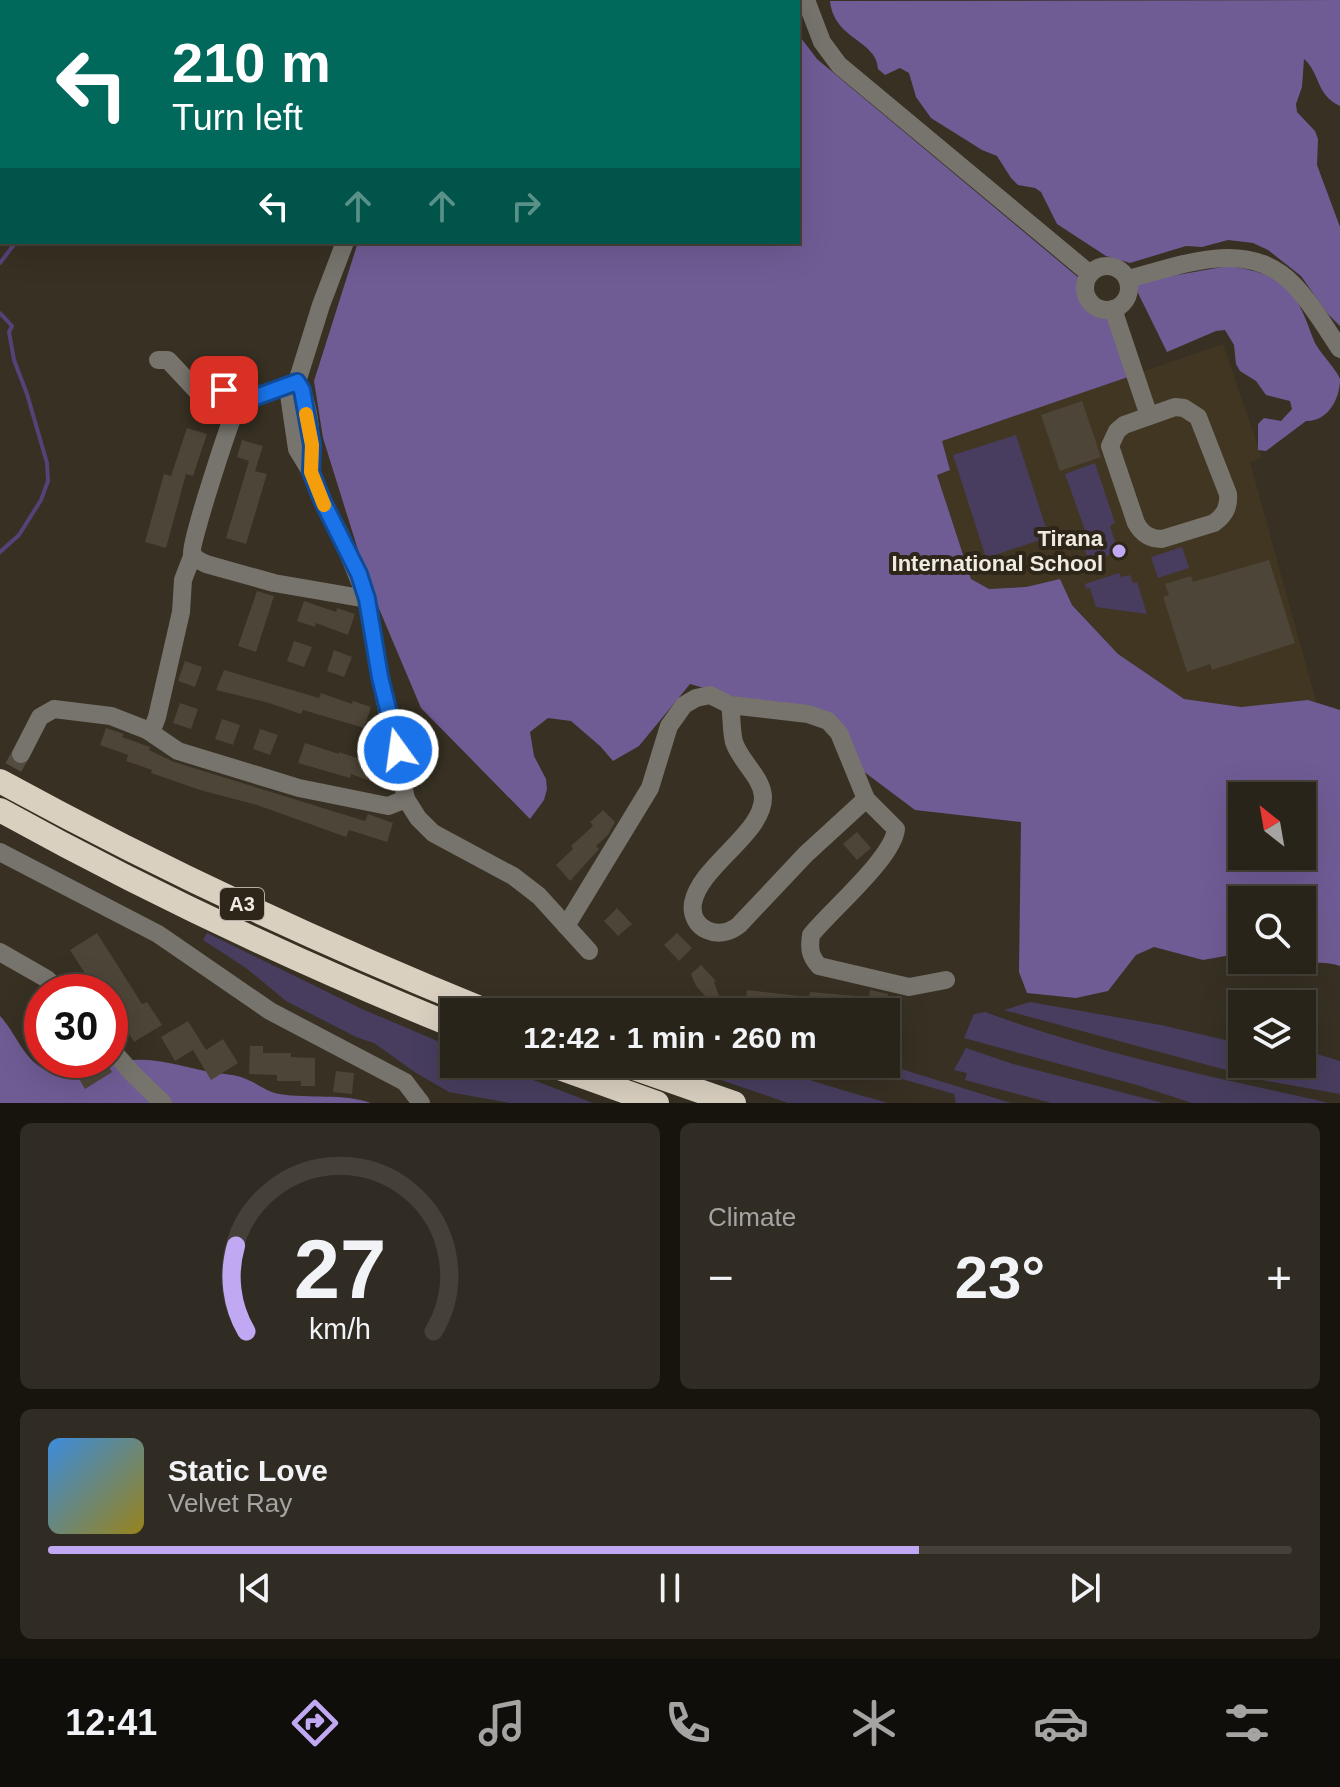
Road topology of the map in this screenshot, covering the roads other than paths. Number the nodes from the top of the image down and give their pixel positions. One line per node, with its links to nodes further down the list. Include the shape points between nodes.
1 (809, 2): 3 (street, via 822,42 839,65)
2 (344, 244): 8 (street)
3 (1090, 274): 4 (street, via 1110,266); 5 (street, via 1085,287 1089,300)
4 (1127, 279): 5 (street, via 1125,300); 6 (street, via 1228,256 1252,259 1291,282)
5 (1113, 309): 10 (street)
6 (1340, 349)
7 (158, 360): 9 (street, via 168,360 219,415)
8 (297, 382): 9 (street); 12 (street, via 289,395 297,449)
9 (238, 408): 11 (street, via 193,539)
10 (1149, 416): 10 (street, via 1124,425 1110,446 1140,530 1162,539 1214,523 1226,511 1228,494 1198,417 1175,407)
11 (193, 554): 12 (street, via 206,564 274,583); 14 (street, via 183,580 179,623 157,717)
12 (367, 599): 17 (street)
13 (730, 705): 18 (street, via 828,721 839,733); 18 (street, via 734,741 763,797 754,823 697,892 694,914 707,930 731,932); 21 (street, via 710,695 684,705 669,726 650,788)
14 (147, 730): 15 (street, via 111,716 54,709 40,717); 17 (street, via 178,751 299,788 388,806)
15 (21, 754)
16 (0, 781): 26 (highway, A3, via 276,920)
17 (406, 799): 21 (street, via 433,833 513,876)
18 (866, 799): 25 (street, via 896,829 895,837 811,935 811,957 819,966 909,987)
19 (0, 810): 27 (highway, A3, via 262,941)
20 (0, 852): 32 (street, via 158,934 270,1011 405,1082)
21 (566, 926): 22 (street)
22 (589, 951)
23 (0, 952): 24 (street)
24 (38, 974)
25 (946, 980)
26 (457, 998)
27 (440, 1020)
28 (128, 1068): 31 (street)
29 (587, 1078): 33 (highway)
30 (662, 1078): 34 (highway)
31 (163, 1103)
32 (421, 1103)
33 (657, 1103)
34 (734, 1103)

